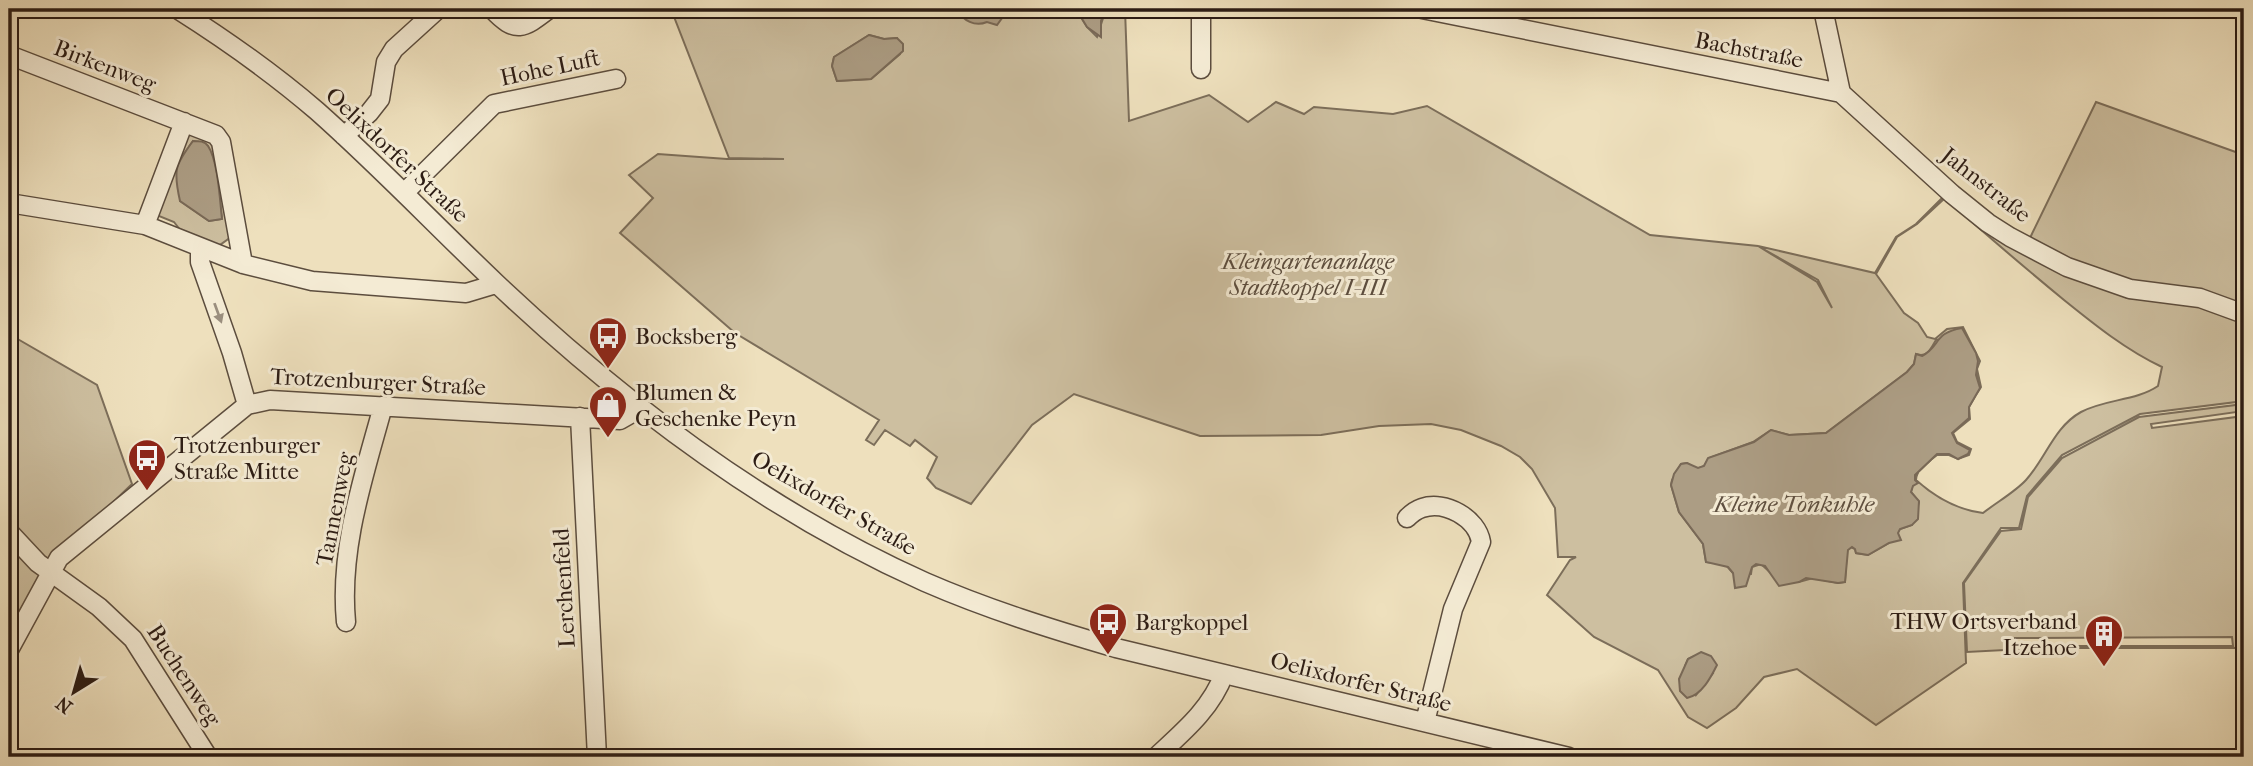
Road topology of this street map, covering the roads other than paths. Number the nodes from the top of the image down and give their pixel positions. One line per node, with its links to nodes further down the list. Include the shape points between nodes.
1 (177, 9): 14 (street, Oelixdorfer Straße, via 265,71)
2 (438, 9): 14 (street, via 394,49 386,62 380,99)
3 (492, 9): 4 (street, via 507,24 520,27)
4 (550, 9)
5 (1201, 9): 10 (street)
6 (1422, 9): 8 (street, Bachstraße)
7 (1823, 9): 12 (street)
8 (1442, 11): 12 (street, Bachstraße)
9 (9, 55): 13 (street, Birkenweg)
10 (1201, 69)
11 (616, 79): 15 (street, Hohe Luft, via 494,104)
12 (1841, 93): 21 (street, Jahnstraße, via 1952,194 2010,237 2067,267 2130,289 2200,298)
13 (184, 122): 17 (street); 19 (street, Birkenweg, via 211,132 220,142)
14 (344, 136): 15 (street, Oelixdorfer Straße)
15 (404, 193): 20 (street, Oelixdorfer Straße)
16 (9, 203): 17 (street)
17 (145, 225): 18 (street)
18 (200, 248): 19 (street); 22 (street, one-way to 22, via 200,261)
19 (243, 264): 20 (street, via 330,284 466,293)
20 (496, 284): 24 (street, Oelixdorfer Straße)
21 (2244, 314)
22 (247, 405): 23 (street, Trotzenburger Straße, via 270,400); 28 (street, Trotzenburger Straße, via 65,552)
23 (383, 406): 25 (street, Trotzenburger Straße); 29 (street, Tannenweg, via 350,534)
24 (641, 408): 25 (street, Trotzenburger Straße, via 620,420); 31 (street, Oelixdorfer Straße, via 785,507 925,582 1057,631)
25 (580, 417): 34 (street, Lerchenfeld)
26 (1407, 518): 32 (street, via 1424,507 1447,509 1472,522 1480,538 1478,554 1453,609)
27 (9, 532): 28 (street, Buchenweg, via 38,563)
28 (51, 570): 30 (street, Trotzenburger Straße); 33 (street, Buchenweg, via 133,639)
29 (346, 622)
30 (9, 650)
31 (1224, 674): 32 (street, Oelixdorfer Straße); 35 (street, via 1206,708)
32 (1425, 722): 36 (street, Oelixdorfer Straße)
33 (208, 757)
34 (597, 757)
35 (1156, 757)
36 (1569, 757)

